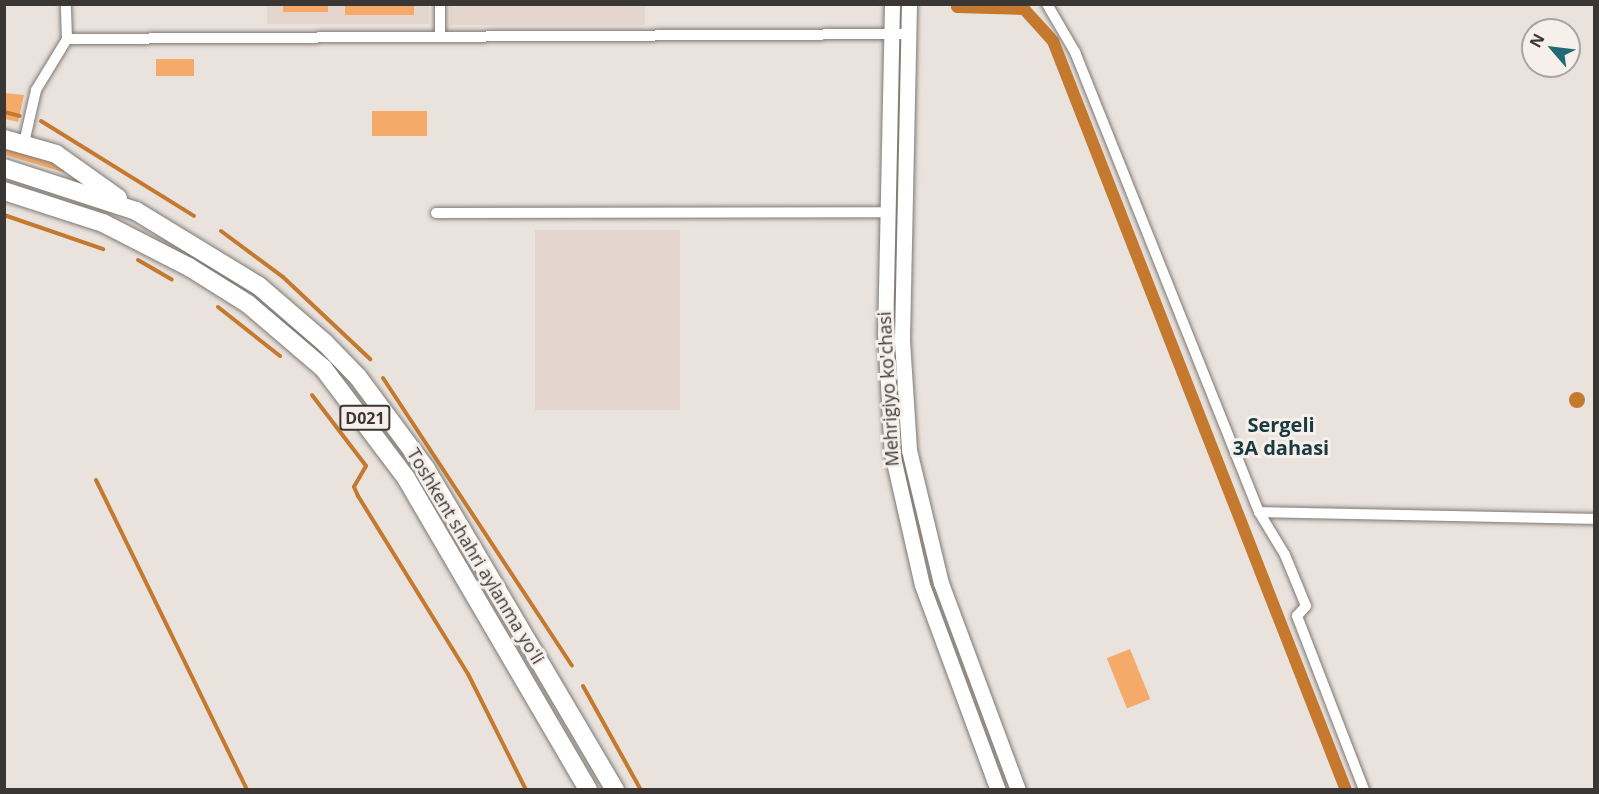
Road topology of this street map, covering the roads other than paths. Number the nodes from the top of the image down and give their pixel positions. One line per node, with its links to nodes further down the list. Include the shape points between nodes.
1 (66, 4): 9 (street)
2 (440, 4): 8 (street)
3 (892, 4): 6 (main road, Mehrigiyo ko'chasi)
4 (909, 4): 7 (main road, Mehrigiyo ko'chasi)
5 (1047, 4): 17 (street, via 1075,51)
6 (891, 34): 7 (street); 8 (street); 15 (main road, Mehrigiyo ko'chasi)
7 (908, 34): 26 (main road, Mehrigiyo ko'chasi, via 902,341 909,450 941,582)
8 (440, 35): 9 (street)
9 (67, 39): 11 (street, via 36,90)
10 (4, 139): 11 (highway)
11 (24, 144): 14 (highway, via 66,159)
12 (4, 168): 14 (highway, Toshkent shahri aylanma yoʻli / D021)
13 (4, 191): 20 (highway, Toshkent shahri aylanma yoʻli / D021, via 127,234 218,285 284,332 362,414)
14 (136, 211): 19 (highway, Toshkent shahri aylanma yoʻli / D021, via 259,286 325,343 402,435)
15 (889, 212): 16 (street); 25 (main road, Mehrigiyo ko'chasi, via 886,362 897,484 922,585)
16 (436, 213)
17 (1258, 512): 18 (street); 27 (street, via 1285,555 1306,606 1297,616)
18 (1594, 519)
19 (486, 567): 20 (highway, via 479,579); 21 (highway, Toshkent shahri aylanma yoʻli / D021)
20 (466, 578): 22 (highway, Toshkent shahri aylanma yoʻli / D021)
21 (555, 687): 22 (highway, via 541,686); 24 (highway, Toshkent shahri aylanma yoʻli / D021)
22 (535, 698): 23 (highway, Toshkent shahri aylanma yoʻli / D021)
23 (588, 789)
24 (615, 789)
25 (998, 789)
26 (1018, 789)
27 (1364, 789)

